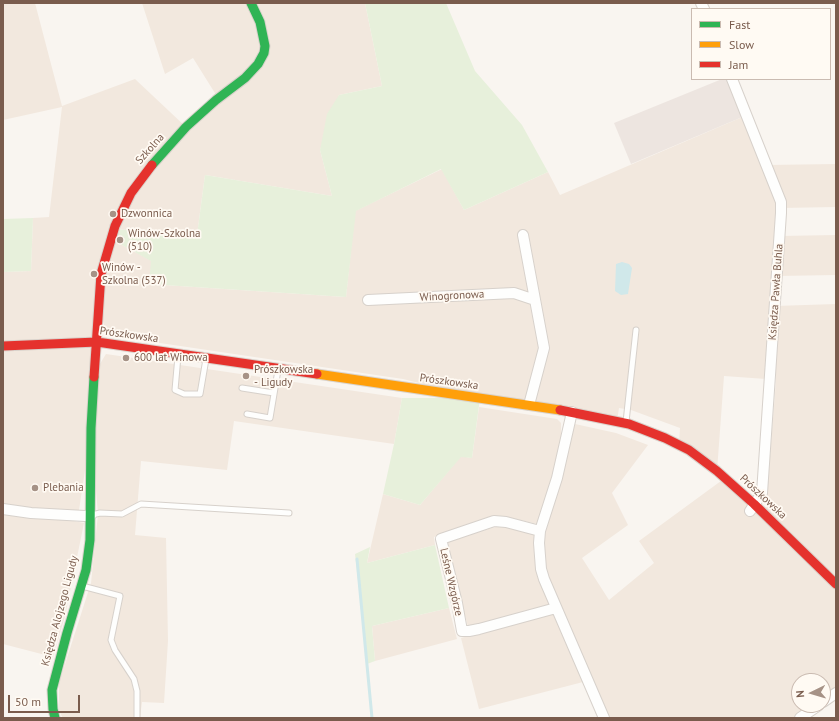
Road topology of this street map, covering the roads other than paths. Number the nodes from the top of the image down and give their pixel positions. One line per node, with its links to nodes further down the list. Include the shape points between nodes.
1 (251, 3): 7 (main road, Szkolna, via 260,22 264,53 245,78 186,127 147,170 131,193 115,226 101,274)
2 (732, 80): 18 (street, Księdza Pawła Buhla, via 780,202 781,213 762,493)
3 (523, 235): 5 (street)
4 (368, 300): 5 (street, Winogronowa, via 514,293)
5 (535, 300): 14 (street, via 544,348)
6 (636, 330): 17 (lane)
7 (97, 342): 8 (main road, Prószkowska); 9 (main road, Prószkowska); 21 (main road, Księdza Alojzego Ligudy, via 91,428)
8 (3, 346)
9 (179, 354): 10 (main road, Prószkowska); 10 (lane, via 175,390 184,394 200,394)
10 (206, 358): 11 (main road, Prószkowska)
11 (278, 369): 13 (lane); 14 (main road, Prószkowska)
12 (242, 388): 13 (lane)
13 (274, 393): 16 (lane, via 270,418)
14 (529, 405): 15 (main road, Prószkowska)
15 (572, 412): 17 (main road, Prószkowska); 22 (street, via 557,478)
16 (247, 414)
17 (626, 423): 18 (main road, Prószkowska, via 689,450 717,471)
18 (752, 507): 23 (main road, Prószkowska)
19 (3, 509): 21 (street, via 31,513)
20 (289, 513): 21 (lane, via 141,504 122,514)
21 (91, 515): 24 (main road, Księdza Alojzego Ligudy, via 88,555)
22 (540, 531): 25 (street, via 541,569); 25 (street, Leśne Wzgórze, via 494,521 441,539 462,631)
23 (836, 584)
24 (82, 586): 26 (main road, Księdza Alojzego Ligudy, via 54,684 52,700); 27 (lane, via 120,596 111,640 134,679 137,691)
25 (556, 608): 28 (street)
26 (56, 718)
27 (137, 718)
28 (604, 718)

